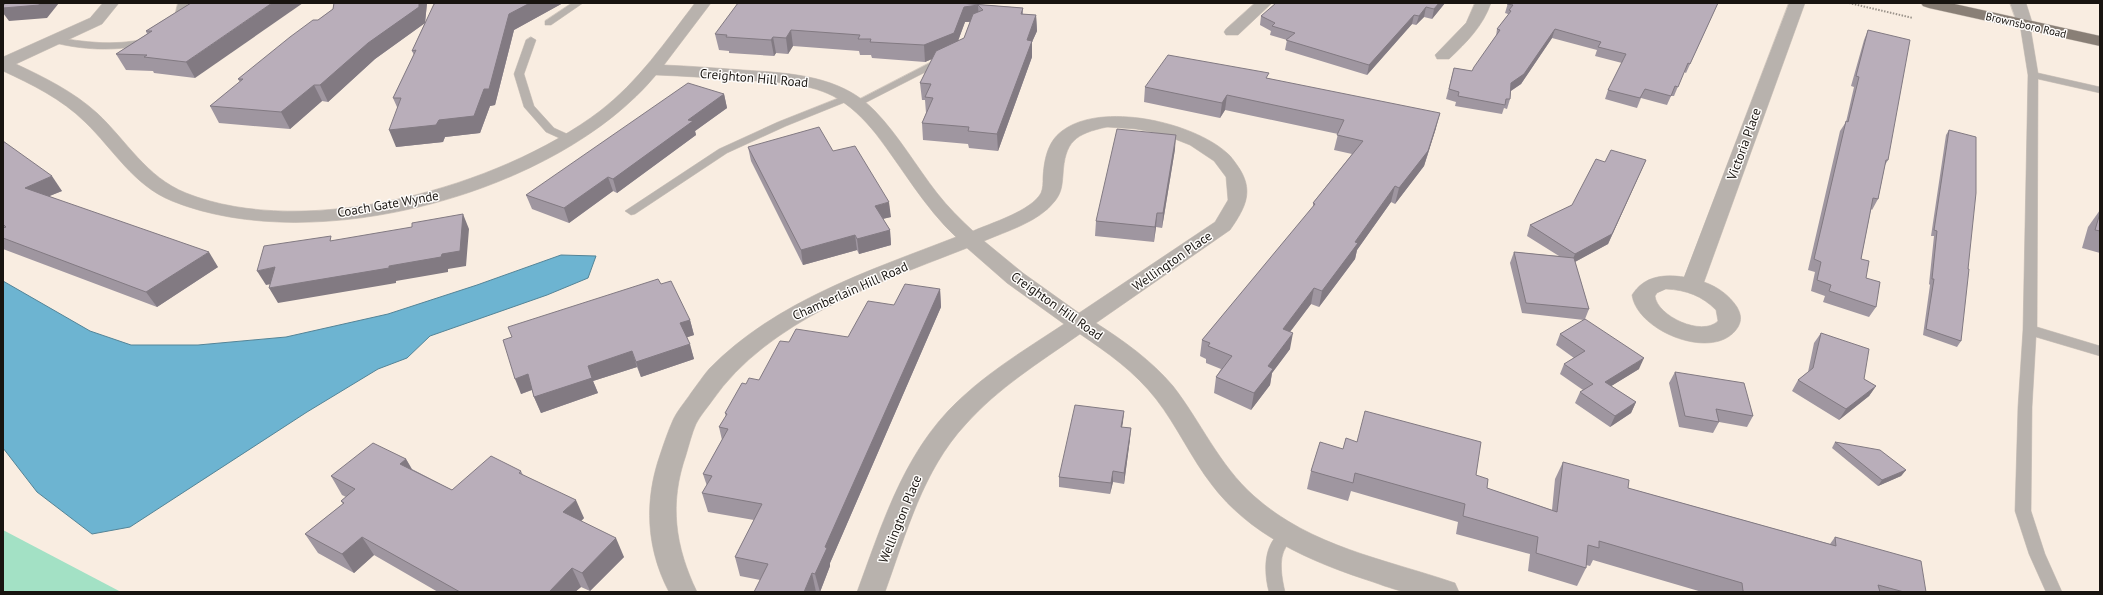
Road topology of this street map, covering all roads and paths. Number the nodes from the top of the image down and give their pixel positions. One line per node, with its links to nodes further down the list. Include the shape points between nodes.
1 (112, 3): 15 (street, via 96,21)
2 (183, 3): 12 (lane, via 179,18)
3 (578, 3): 10 (lane)
4 (703, 3): 21 (street, Coach Gate Wynde)
5 (1264, 3): 13 (street)
6 (1483, 3): 19 (street, via 1480,14 1468,33)
7 (1797, 3): 28 (street, Victoria Place)
8 (1929, 3): 11 (main road, Brownsboro Road)
9 (2018, 3): 11 (street)
10 (548, 23)
11 (2025, 25): 17 (main road, Brownsboro Road); 22 (lane)
12 (167, 32)
13 (1232, 32)
14 (156, 38): 15 (lane, via 124,47 101,47)
15 (54, 40): 20 (street)
16 (531, 40): 25 (lane, via 519,74 529,107 550,130)
17 (2100, 41)
18 (953, 55): 24 (lane)
19 (1443, 55)
20 (3, 64): 25 (street, Coach Gate Wynde, via 41,82 86,113 130,163 151,180 180,197 217,209 251,214 331,215 420,200 456,191 510,172)
21 (653, 70): 24 (street, Creighton Hill Road, via 798,80 828,88); 25 (street, Coach Gate Wynde, via 606,115)
22 (2033, 75): 23 (lane); 30 (lane)
23 (2100, 90)
24 (853, 100): 26 (lane, via 782,124 724,150); 27 (street, Creighton Hill Road, via 872,118 942,212)
25 (572, 140)
26 (631, 212)
27 (969, 239): 29 (street, Creighton Hill Road, via 989,257); 29 (street, Wellington Place, via 1024,216 1044,202 1052,189 1055,151 1067,136 1086,126 1122,122 1154,127 1192,139 1219,156 1233,171 1239,189 1239,199 1230,218 1223,226); 34 (street, Chamberlain Hill Road, via 833,296 795,315 746,347 715,376 687,416 668,461 664,485 662,509 665,540 677,581)
28 (1692, 285)
29 (1081, 324): 32 (street, Creighton Hill Road, via 1115,347 1156,381 1231,489 1270,524); 35 (street, Wellington Place, via 1000,378 951,424 923,465 909,492)
30 (2030, 336): 31 (lane); 37 (lane, via 2025,407 2023,511 2037,554)
31 (2100, 351)
32 (1289, 535): 33 (street, Creighton Hill Road, via 1313,549); 36 (lane, via 1279,544 1275,562 1274,582)
33 (1438, 591)
34 (683, 592)
35 (871, 592)
36 (1277, 592)
37 (2054, 592)

